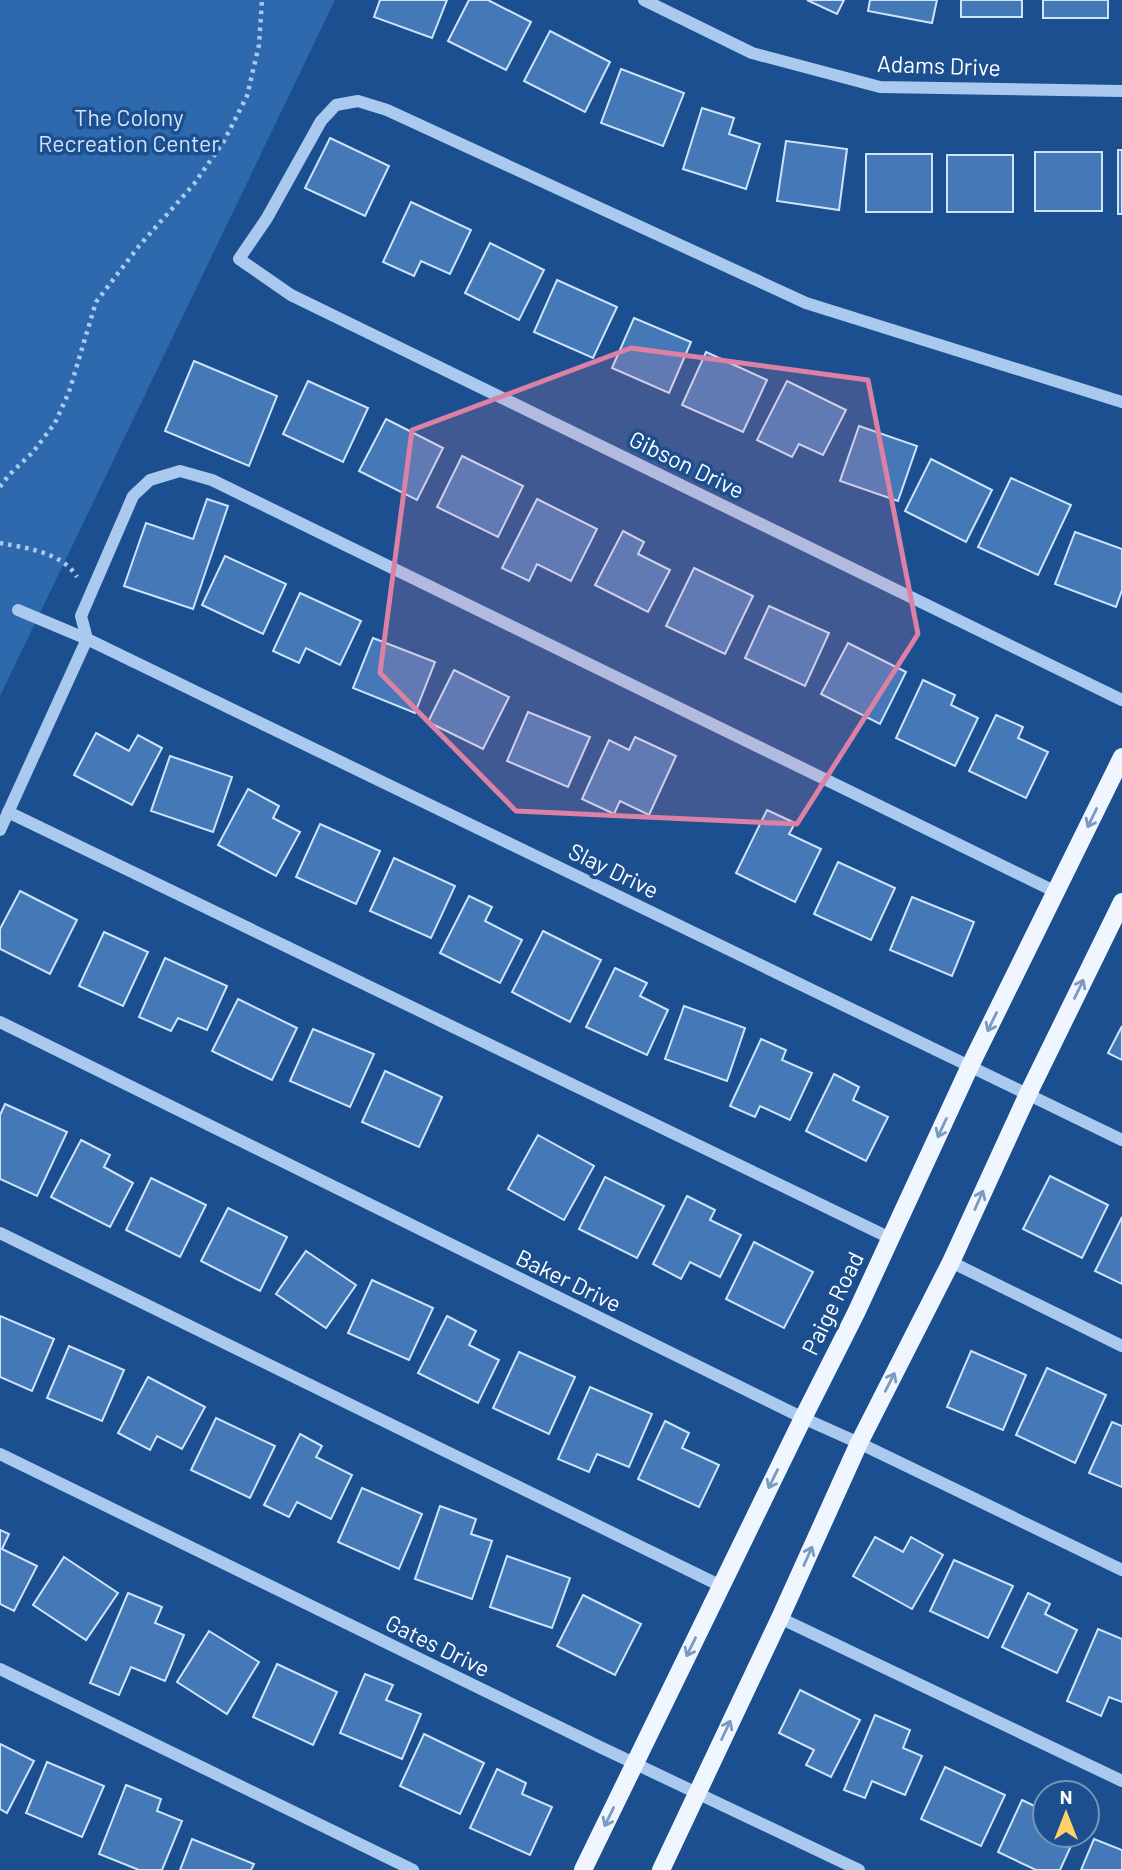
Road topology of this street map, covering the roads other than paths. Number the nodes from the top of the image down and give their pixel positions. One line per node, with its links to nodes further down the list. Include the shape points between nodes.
1 (645, 0): 2 (street, Adams Drive, via 752,53 880,87)
2 (1122, 91)
3 (1122, 402): 6 (street, Gibson Drive, via 806,303 387,110 358,101 336,104 321,121 239,259 291,295)
4 (18, 610): 5 (street, Slay Drive)
5 (87, 639): 8 (street); 10 (street, via 81,616 133,496 150,480 180,471 225,486); 13 (street, Slay Drive)
6 (1122, 700)
7 (1122, 757): 10 (main road, Paige Road, one-way to 10)
8 (8, 812): 9 (street); 17 (street)
9 (0, 830)
10 (1056, 892): 13 (main road, Paige Road, one-way to 13)
11 (1120, 912): 14 (main road, one-way to 11)
12 (0, 1022): 20 (street, Baker Drive)
13 (970, 1066): 14 (street, Slay Drive); 17 (main road, Paige Road, one-way to 17)
14 (1028, 1094): 15 (street, Slay Drive); 18 (main road, one-way to 14)
15 (1122, 1140)
16 (0, 1233): 24 (street)
17 (890, 1238): 20 (main road, Paige Road)
18 (951, 1262): 19 (street); 21 (main road, one-way to 18)
19 (1122, 1346)
20 (803, 1418): 21 (street, Baker Drive); 24 (main road, Paige Road, one-way to 24)
21 (859, 1443): 23 (street, Baker Drive); 25 (main road, one-way to 21)
22 (0, 1454): 27 (street, Gates Drive)
23 (1122, 1570)
24 (721, 1586): 27 (main road, Paige Road, one-way to 27)
25 (779, 1618): 28 (street); 29 (main road, one-way to 25)
26 (0, 1669): 30 (street)
27 (635, 1764): 29 (street, Gates Drive); 31 (main road, Paige Road, one-way to 31)
28 (1122, 1781)
29 (697, 1792): 32 (main road); 33 (street, Gates Drive)
30 (413, 1870)
31 (583, 1870)
32 (661, 1870)
33 (859, 1870)

